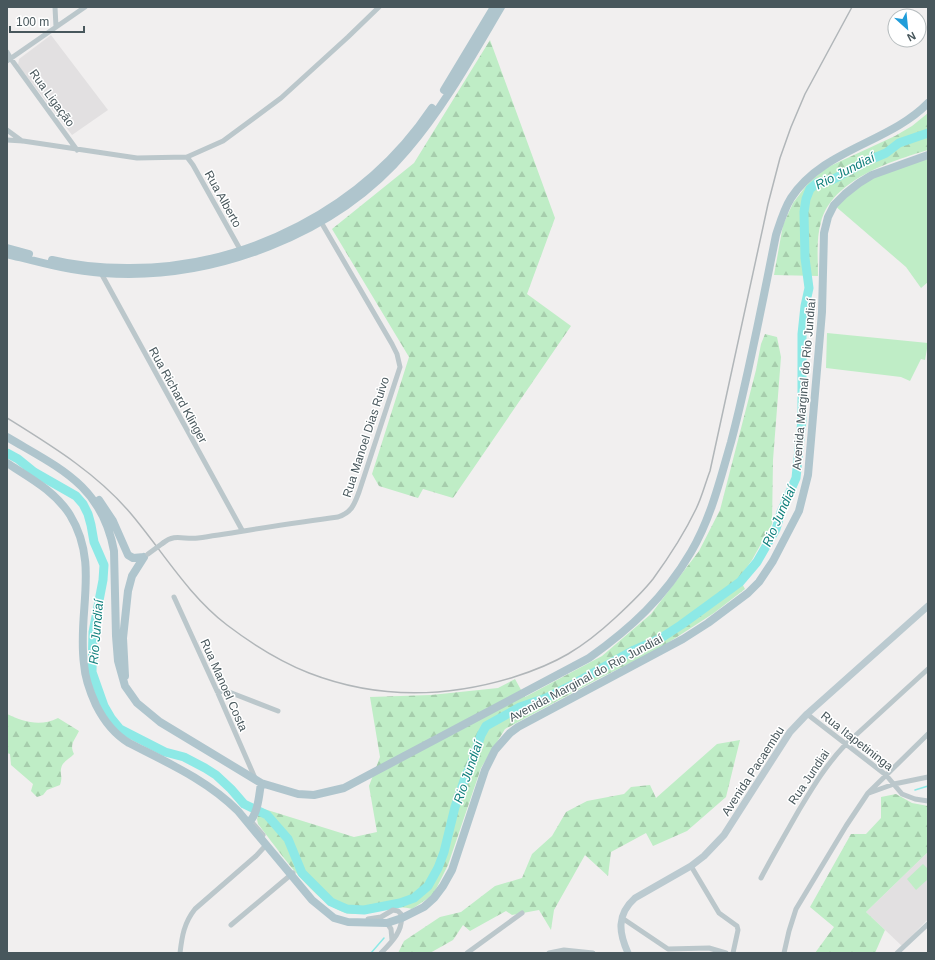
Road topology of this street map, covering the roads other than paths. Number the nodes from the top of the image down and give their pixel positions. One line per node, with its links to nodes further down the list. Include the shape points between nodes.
1 (55, 7): 6 (street)
2 (84, 7): 6 (street)
3 (379, 7): 15 (street, via 281,98 223,141)
4 (494, 7): 18 (main road, via 428,115 384,166 336,205 277,237)
5 (501, 7): 16 (main road, via 430,122 407,151 366,190)
6 (56, 27): 8 (street)
7 (7, 52): 8 (street, Rua Ligação)
8 (9, 60): 13 (street, Rua Ligação)
9 (928, 103): 37 (main road, Avenida Marginal do Rio Jundiaí, via 918,114 904,123 814,172 791,199 776,235 742,399 714,502 691,552 670,584 647,611 589,658 356,783 314,795 298,794)
10 (7, 130): 12 (street)
11 (7, 140): 12 (street)
12 (23, 141): 13 (street)
13 (77, 150): 15 (street, via 137,158)
14 (928, 155): 48 (main road, Avenida Marginal do Rio Jundiaí, via 872,175 859,183 834,206 828,217 824,233 822,312 808,474 799,511 766,571 748,593 683,639 510,733 495,750 485,770 452,870 444,886 424,907)
15 (187, 157): 18 (street, Rua Alberto)
16 (321, 222): 20 (main road, via 266,248 207,265 172,272); 24 (street, Rua Manoel Dias Ruivo, via 392,344 400,367 359,492 350,511 338,517)
17 (7, 248): 20 (main road)
18 (241, 251): 20 (main road, via 183,264)
19 (7, 254): 20 (main road, via 61,268)
20 (101, 270): 24 (street, Rua Richard Klinger)
21 (7, 437): 23 (main road, Avenida Marginal do Rio Jundiaí)
22 (7, 463): 41 (main road, Avenida Marginal do Rio Jundiaí, via 51,493 61,503 70,515 82,542 87,585 84,665 90,691 110,728 120,737 197,778)
23 (76, 480): 25 (main road, via 85,485 107,511 128,555 133,558); 29 (main road, Avenida Marginal do Rio Jundiaí, via 91,496 112,538 117,652 119,670)
24 (242, 530): 25 (street, Rua Manoel Dias Ruivo, bridge, via 196,538 172,537)
25 (146, 556): 29 (main road, via 132,576 128,591 123,638)
26 (174, 597): 30 (street, Rua Manoel Costa)
27 (928, 606): 32 (main road, Avenida Pacaembu)
28 (928, 669): 34 (street, Rua Jundiai)
29 (125, 686): 37 (main road, Avenida Marginal do Rio Jundiaí, via 137,703 156,719)
30 (217, 692): 31 (street, via 229,692); 37 (street, Rua Manoel Costa)
31 (278, 711)
32 (807, 714): 34 (street, Rua Itapetininga); 43 (main road, Avenida Pacaembu, via 790,732 724,835)
33 (928, 734): 35 (street)
34 (845, 745): 35 (street, Rua Itapetininga); 45 (street, Rua Jundiai, via 818,778)
35 (886, 775): 38 (street, Rua Itapetininga); 39 (street)
36 (928, 777): 38 (street)
37 (258, 782): 41 (main road, via 259,797)
38 (894, 784): 39 (street); 40 (street, Rua Itapetininga, via 905,796)
39 (868, 793): 61 (street, via 796,910)
40 (928, 801)
41 (251, 820): 42 (main road, Avenida Marginal do Rio Jundiaí)
42 (267, 843): 44 (main road, Avenida Marginal do Rio Jundiaí); 53 (street, via 256,856 194,909 182,934)
43 (691, 866): 47 (main road, Avenida Pacaembu, via 634,898); 60 (street, via 719,913 737,926)
44 (292, 873): 48 (street, via 312,896 338,916 353,920 375,919 393,910 401,914); 50 (street); 51 (main road, Avenida Marginal do Rio Jundiaí, via 312,900 334,918)
45 (761, 878)
46 (522, 913): 55 (street)
47 (622, 918): 58 (main road, via 621,934); 59 (street, via 668,949 709,948)
48 (401, 922): 51 (main road, Avenida Marginal do Rio Jundiaí); 52 (street)
49 (928, 924): 62 (street)
50 (231, 925)
51 (389, 926): 52 (street)
52 (391, 944): 54 (street)
53 (180, 953)
54 (381, 953)
55 (467, 953)
56 (549, 953): 57 (street, via 564,950)
57 (593, 953)
58 (628, 953)
59 (726, 953)
60 (733, 953)
61 (784, 953)
62 (897, 953)

